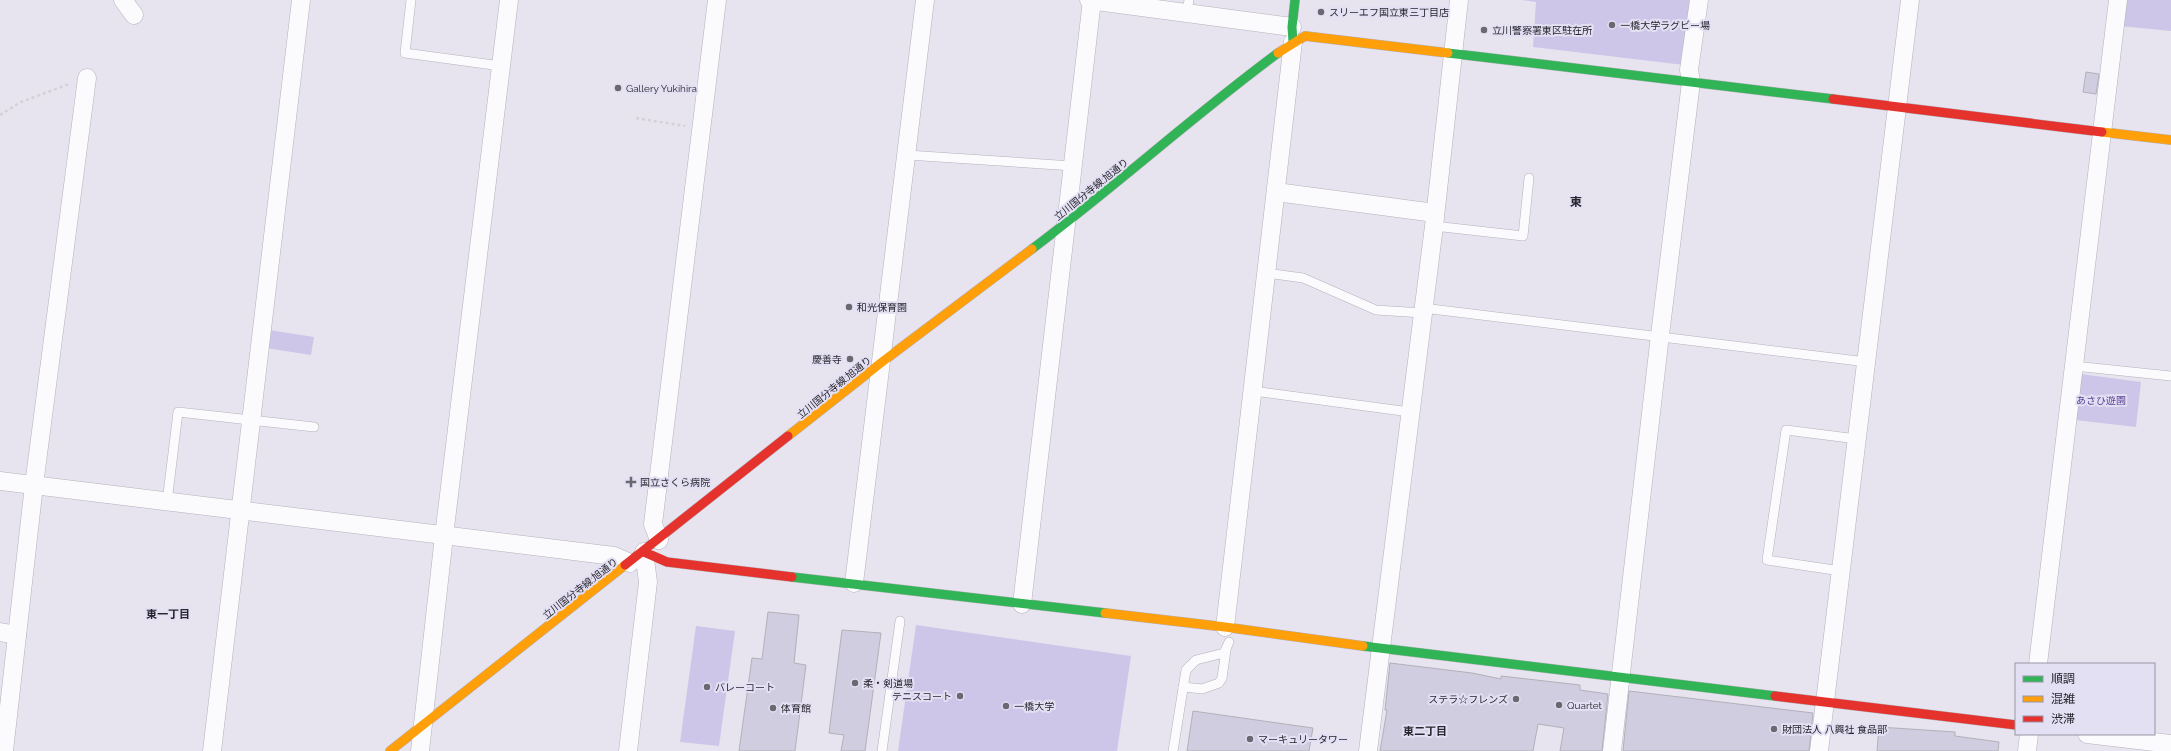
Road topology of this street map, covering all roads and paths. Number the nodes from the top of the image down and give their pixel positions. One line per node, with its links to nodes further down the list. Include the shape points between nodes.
1 (123, 0): 14 (street)
2 (301, 0): 41 (street)
3 (411, 0): 17 (lane, via 405,52)
4 (509, 0): 17 (street)
5 (717, 0): 23 (street)
6 (925, 0): 26 (street)
7 (1091, 0): 13 (street); 27 (street)
8 (1295, 0): 15 (street)
9 (1459, 0): 16 (street)
10 (1699, 0): 19 (street, via 1690,70)
11 (1910, 0): 20 (street)
12 (2118, 0): 24 (street)
13 (1188, 6): 15 (street)
14 (134, 15)
15 (1293, 35): 16 (street); 29 (street); 31 (street, 立川国分寺線;旭通り)
16 (1453, 54): 19 (street); 30 (street)
17 (501, 66): 48 (street)
18 (87, 78): 21 (path, via 21,102); 45 (street)
19 (1691, 82): 20 (street); 34 (street)
20 (1898, 108): 24 (street); 36 (street)
21 (0, 115)
22 (636, 118): 23 (path)
23 (703, 129): 49 (street, via 653,524)
24 (2103, 131): 25 (street); 37 (street)
25 (2171, 140)
26 (907, 155): 27 (lane); 35 (street)
27 (1073, 166): 31 (street)
28 (1529, 178): 30 (lane, via 1523,236)
29 (1276, 192): 30 (street); 32 (street)
30 (1434, 220): 33 (street)
31 (1067, 223): 35 (street, 立川国分寺線;旭通り); 54 (street)
32 (1266, 273): 33 (lane, via 1303,278 1376,310); 39 (street)
33 (1423, 310): 34 (lane); 40 (street)
34 (1660, 336): 36 (lane); 61 (street)
35 (882, 362): 49 (street, 立川国分寺線;旭通り); 53 (street)
36 (1867, 362): 43 (street)
37 (2074, 366): 38 (lane); 60 (street)
38 (2171, 376)
39 (1253, 391): 40 (lane); 58 (street)
40 (1410, 412): 59 (street)
41 (251, 420): 42 (lane); 46 (lane, via 178,412); 47 (street)
42 (314, 427)
43 (1857, 439): 52 (street); 52 (lane, via 1786,430 1767,560)
44 (0, 481): 45 (street)
45 (34, 485): 46 (street); 57 (street)
46 (166, 502): 47 (street)
47 (240, 511): 48 (street); 70 (street)
48 (444, 536): 51 (street, via 614,556); 64 (street)
49 (659, 540): 50 (street, 立川国分寺線;旭通り)
50 (644, 552): 51 (street, 立川国分寺線;旭通り); 53 (street, via 667,562); 73 (street, via 648,582)
51 (630, 563): 64 (street, 立川国分寺線;旭通り)
52 (1841, 571): 63 (street)
53 (854, 583): 54 (street)
54 (1022, 604): 58 (street)
55 (900, 621): 74 (lane)
56 (0, 632): 57 (street)
57 (18, 635): 69 (street)
58 (1227, 640): 59 (street); 62 (lane, via 1220,655 1204,656 1186,670); 62 (lane, via 1222,678 1219,683 1202,689)
59 (1380, 649): 61 (street); 76 (street)
60 (2038, 663)
61 (1620, 677): 63 (street); 77 (street)
62 (1183, 687): 75 (lane)
63 (1825, 702): 65 (street); 78 (street)
64 (424, 725): 71 (street, 立川国分寺線;旭通り); 72 (street)
65 (2015, 725)
66 (2029, 735): 79 (street)
67 (2093, 735): 68 (street)
68 (2163, 746)
69 (4, 751)
70 (212, 751)
71 (390, 751)
72 (420, 751)
73 (628, 751)
74 (882, 751)
75 (1173, 751)
76 (1368, 751)
77 (1612, 751)
78 (1819, 751)
79 (2027, 751)

